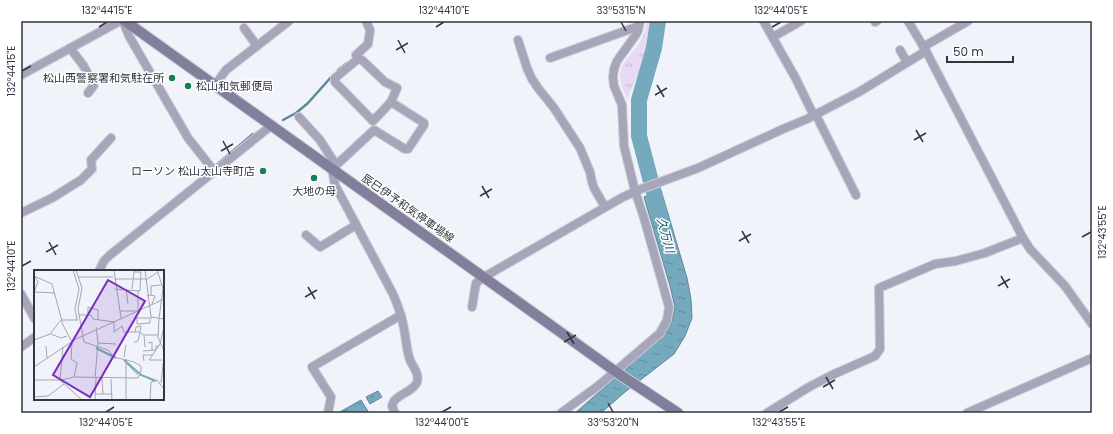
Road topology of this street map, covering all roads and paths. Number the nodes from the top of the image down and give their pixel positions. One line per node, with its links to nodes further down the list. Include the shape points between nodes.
1 (120, 21): 14 (street)
2 (124, 21): 21 (main road, 辰巳伊予和気停車場線); 30 (street, via 129,36 188,138)
3 (289, 21): 13 (street)
4 (366, 21): 18 (street, via 370,30 368,44 356,55)
5 (801, 21): 11 (street)
6 (908, 21): 15 (street)
7 (968, 21): 15 (street)
8 (764, 22): 11 (street)
9 (640, 23): 17 (street); 31 (street, via 635,36 617,61 613,77 622,105 624,146)
10 (244, 28): 13 (street)
11 (772, 37): 24 (street)
12 (518, 40): 33 (street, via 532,79 580,148 594,188)
13 (257, 46): 21 (street, via 226,70)
14 (70, 48): 20 (street); 22 (street, via 94,85)
15 (924, 49): 19 (street); 37 (street)
16 (900, 50): 19 (street)
17 (550, 58)
18 (358, 59): 23 (street, via 385,82 397,88); 27 (street, via 335,78 335,82)
19 (907, 62): 24 (street)
20 (21, 75)
21 (215, 85): 26 (main road, 辰巳伊予和気停車場線)
22 (88, 93)
23 (390, 102): 27 (street); 27 (street, via 424,123 408,149)
24 (815, 115): 31 (street, via 698,168); 32 (street)
25 (299, 117): 29 (street, via 320,140)
26 (272, 125): 29 (main road, 辰巳伊予和気停車場線); 30 (street)
27 (374, 125): 29 (street)
28 (111, 138): 34 (street, via 91,160 92,168 81,180)
29 (334, 167): 35 (street, via 335,185); 39 (main road, 辰巳伊予和気停車場線)
30 (214, 171): 38 (street, via 110,254)
31 (638, 190): 33 (street); 48 (street, via 669,307 667,320 660,332)
32 (856, 196)
33 (605, 207): 39 (street)
34 (21, 213)
35 (356, 225): 36 (street, via 320,246); 42 (street, via 393,294)
36 (306, 235)
37 (1023, 238): 44 (street); 53 (street, via 985,253 935,264 879,288 880,349 875,356 809,387)
38 (100, 270)
39 (484, 277): 41 (street, via 476,283); 48 (main road, 辰巳伊予和気停車場線)
40 (21, 294): 43 (street)
41 (472, 307)
42 (401, 315): 49 (street, via 312,367 331,397); 50 (street, via 408,355 416,372 417,383 394,401 392,406)
43 (34, 317)
44 (1092, 324)
45 (34, 338): 46 (street)
46 (21, 346)
47 (1092, 358): 54 (street)
48 (617, 373): 51 (street); 52 (main road, 辰巳伊予和気停車場線)
49 (328, 413)
50 (395, 413)
51 (561, 413)
52 (678, 413)
53 (767, 413)
54 (967, 413)

